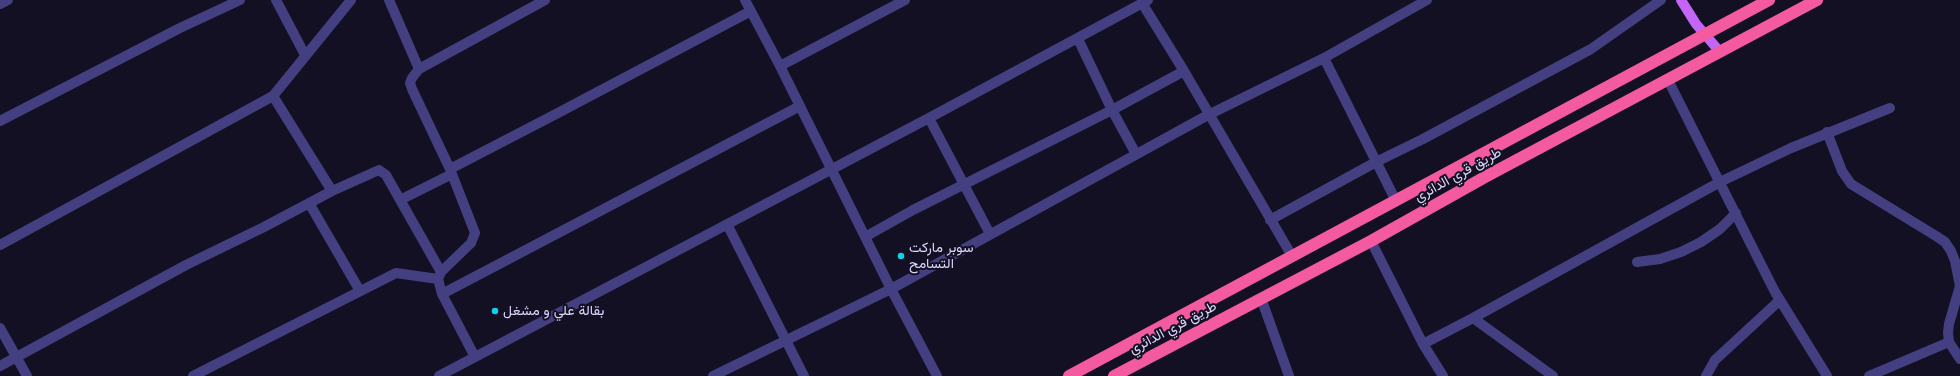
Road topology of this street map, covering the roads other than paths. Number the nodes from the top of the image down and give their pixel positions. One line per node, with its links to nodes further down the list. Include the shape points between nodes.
1 (8, 0): 15 (street)
2 (276, 0): 20 (street)
3 (351, 0): 20 (street)
4 (389, 0): 23 (street)
5 (545, 0): 23 (street)
6 (745, 0): 16 (street)
7 (905, 0): 22 (street)
8 (1427, 0): 21 (street)
9 (1661, 0): 35 (street, via 1591,49)
10 (1681, 0): 17 (main road)
11 (1769, 0): 17 (highway, طريق قري الدائري)
12 (1817, 0): 19 (highway, طريق قري الدائري)
13 (234, 1): 32 (street)
14 (1145, 2): 18 (street); 24 (street)
15 (0, 4)
16 (751, 11): 22 (street); 37 (street)
17 (1704, 34): 19 (main road); 42 (highway, طريق قري الدائري)
18 (1078, 38): 29 (street); 31 (street)
19 (1720, 52): 25 (highway, طريق قري الدائري)
20 (305, 55): 26 (street)
21 (1324, 58): 30 (street); 35 (street)
22 (780, 66): 27 (street)
23 (419, 69): 37 (street, via 410,83)
24 (1184, 71): 29 (street); 30 (street)
25 (1668, 80): 38 (street); 49 (highway, طريق قري الدائري)
26 (273, 96): 40 (street); 50 (street)
27 (800, 106): 36 (street); 56 (street)
28 (1890, 108): 33 (street)
29 (1112, 110): 34 (street); 39 (street)
30 (1208, 115): 34 (street); 45 (street)
31 (929, 118): 36 (street); 39 (street)
32 (0, 121)
33 (1827, 132): 38 (street); 62 (street, via 1842,171 1851,184 1945,242 1951,251 1960,286 1949,324)
34 (1136, 154): 47 (street)
35 (1376, 162): 42 (street); 45 (street)
36 (831, 169): 46 (street); 48 (street)
37 (451, 171): 41 (street); 53 (street, via 475,233 471,243)
38 (1720, 182): 44 (street); 59 (street)
39 (964, 185): 47 (street); 48 (street)
40 (332, 191): 41 (street, via 379,170 386,176); 43 (street)
41 (400, 200): 53 (street)
42 (1396, 200): 51 (highway, طريق قري الدائري)
43 (310, 203): 55 (street); 65 (street, via 186,265)
44 (1736, 213): 52 (street, via 1720,229 1681,252 1660,259); 58 (street)
45 (1270, 220): 51 (street)
46 (727, 224): 61 (street); 64 (street)
47 (990, 234): 54 (street)
48 (865, 237): 54 (street)
49 (1371, 241): 57 (highway, طريق قري الدائري); 63 (street)
50 (0, 245)
51 (1292, 256): 75 (highway, طريق قري الدائري)
52 (1637, 262)
53 (440, 275): 55 (street, via 399,272); 56 (street)
54 (891, 289): 61 (street); 74 (street)
55 (360, 291): 70 (street)
56 (442, 294): 64 (street)
57 (1261, 298): 76 (highway, طريق قري الدائري); 77 (street)
58 (1780, 300): 80 (street, via 1715,360); 81 (street)
59 (1473, 318): 63 (street); 79 (street)
60 (0, 328): 65 (street)
61 (786, 339): 72 (street); 73 (street)
62 (1949, 342): 66 (street); 82 (street)
63 (1423, 344): 78 (street)
64 (475, 357): 68 (street)
65 (16, 358): 67 (street); 69 (street)
66 (1960, 359)
67 (0, 366)
68 (451, 373): 71 (street)
69 (27, 376)
70 (193, 376)
71 (439, 376)
72 (713, 376)
73 (804, 376)
74 (937, 376)
75 (1069, 376)
76 (1114, 376)
77 (1289, 376)
78 (1443, 376)
79 (1553, 376)
80 (1706, 376)
81 (1827, 376)
82 (1869, 376)

